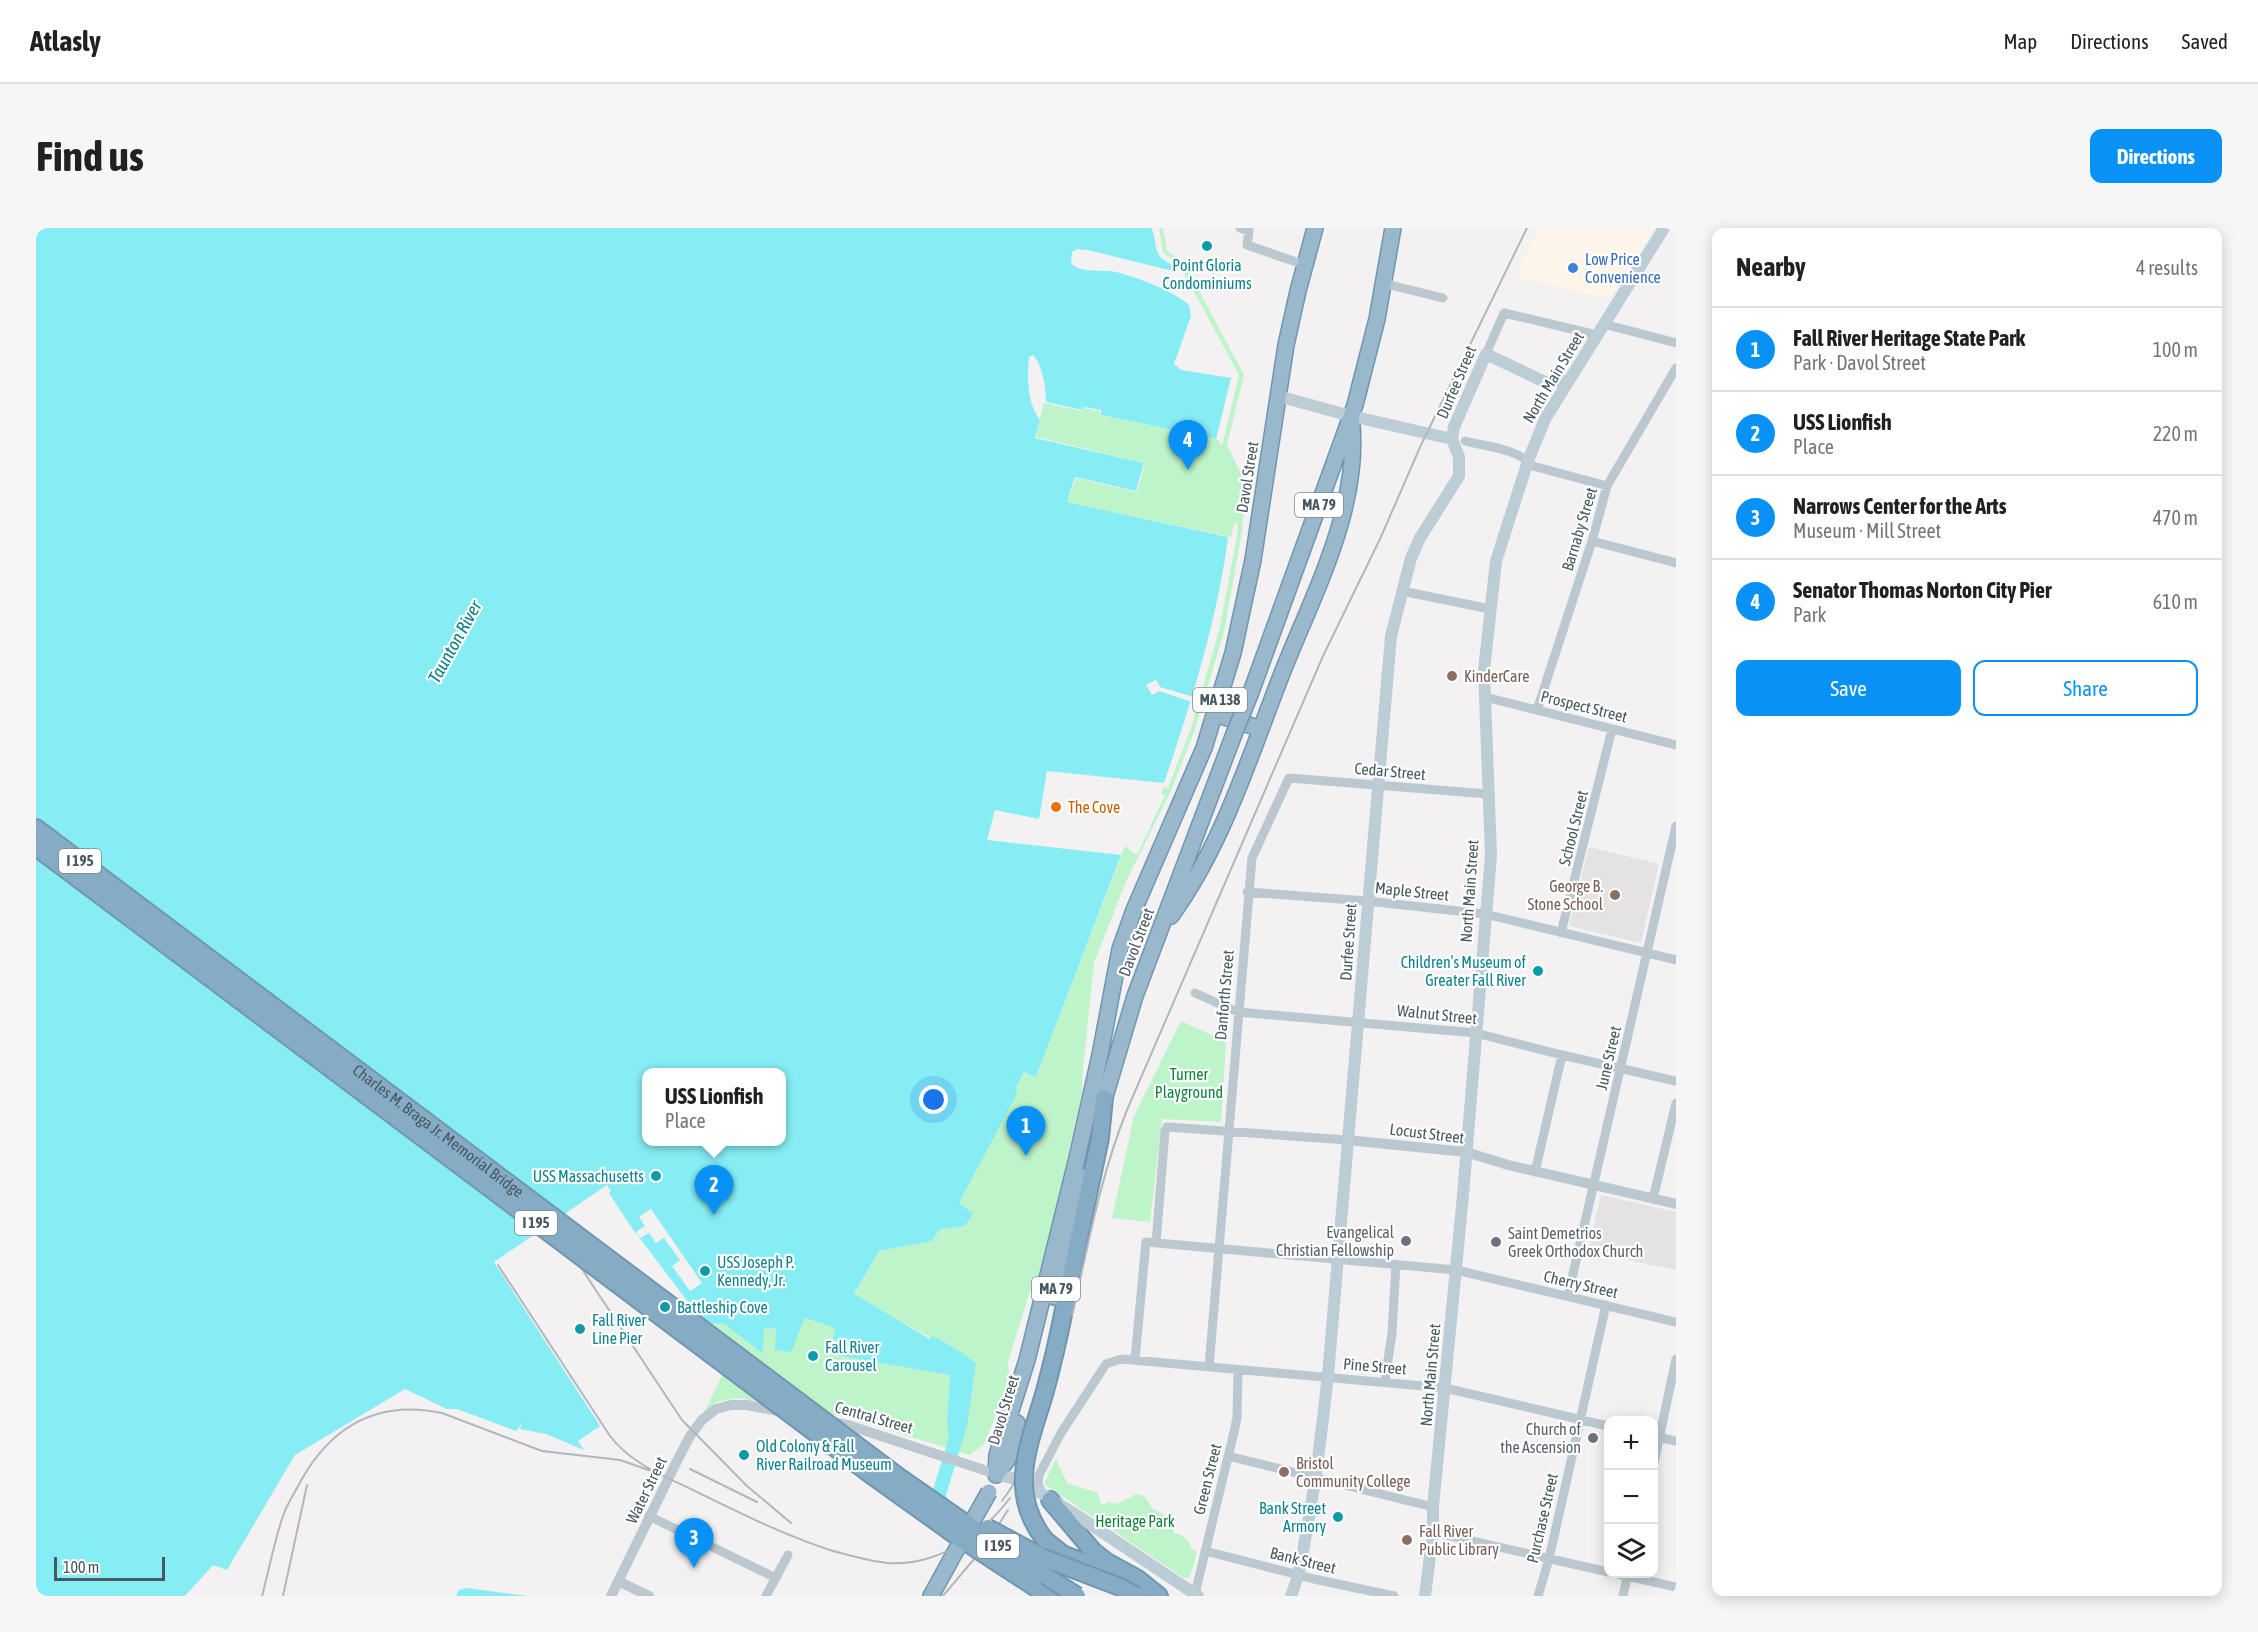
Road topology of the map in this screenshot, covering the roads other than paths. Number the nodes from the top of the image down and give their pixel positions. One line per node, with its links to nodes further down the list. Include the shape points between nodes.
1 (1240, 228): 5 (street, via 1249,231 1247,245)
2 (1315, 228): 5 (highway, Davol Street / MA 138)
3 (1394, 228): 6 (highway, Davol Street)
4 (1664, 228): 8 (main road, North Main Street)
5 (1305, 265): 14 (highway, Davol Street / MA 138)
6 (1384, 280): 7 (street, via 1390,285); 16 (highway, Davol Street)
7 (1443, 298)
8 (1600, 329): 9 (street); 10 (street, Durfee Street, via 1504,313); 12 (main road, North Main Street)
9 (1676, 343)
10 (1486, 354): 13 (main road); 17 (main road, Durfee Street, via 1454,427)
11 (1676, 368): 19 (street, Barnaby Street)
12 (1568, 381): 13 (main road); 15 (main road, North Main Street)
13 (1545, 382): 15 (main road)
14 (1278, 396): 16 (main road); 26 (highway, Davol Street / MA 138, via 1246,600)
15 (1555, 400): 18 (main road, North Main Street)
16 (1352, 416): 17 (main road); 27 (highway, via 1353,470 1340,525); 39 (highway, Davol Street / MA 79, bridge)
17 (1459, 440): 18 (street, via 1514,452); 22 (main road, Durfee Street, via 1459,476 1416,547)
18 (1528, 461): 19 (street, via 1533,466); 23 (main road, North Main Street, via 1499,548)
19 (1607, 486): 20 (street, Barnaby Street)
20 (1592, 542): 21 (street); 25 (street, Barnaby Street)
21 (1676, 562)
22 (1402, 591): 23 (street); 31 (main road, Durfee Street, via 1389,644)
23 (1490, 609): 24 (main road, North Main Street)
24 (1485, 697): 25 (street, Prospect Street); 32 (main road, North Main Street)
25 (1537, 710): 28 (street, Prospect Street)
26 (1215, 714): 27 (highway); 55 (highway, Davol Street / MA 138, via 1122,942)
27 (1261, 729): 39 (highway, via 1215,843 1187,894)
28 (1612, 729): 29 (street, Prospect Street); 40 (street, School Street)
29 (1676, 745)
30 (1289, 778): 31 (street, Cedar Street); 36 (street, Danforth Street, via 1252,858)
31 (1377, 785): 32 (street, Cedar Street); 37 (main road, Durfee Street)
32 (1488, 794): 38 (main road, North Main Street, via 1491,855)
33 (1676, 826): 41 (street, June Street)
34 (36, 828): 84 (highway, Charles M. Braga Jr. Memorial Bridge / I 195, bridge)
35 (36, 847): 99 (highway, Charles M. Braga Jr. Memorial Bridge / I 195, bridge, via 870,1474)
36 (1247, 892): 37 (street, Maple Street); 44 (street, Danforth Street)
37 (1367, 901): 38 (street, Maple Street); 45 (main road, Durfee Street)
38 (1485, 914): 40 (street, Maple Street); 46 (main road, North Main Street)
39 (1159, 933): 50 (highway, Davol Street, via 1132,1003)
40 (1561, 933): 41 (street, Maple Street)
41 (1648, 953): 42 (street, Maple Street); 48 (street, June Street)
42 (1676, 960)
43 (1195, 993): 44 (street, Walnut Street)
44 (1238, 1012): 45 (street, Walnut Street); 52 (street, Danforth Street)
45 (1358, 1021): 46 (street, Walnut Street); 53 (main road, Durfee Street)
46 (1476, 1033): 47 (street, Walnut Street); 54 (main road, North Main Street)
47 (1562, 1055): 48 (street, Walnut Street); 56 (street)
48 (1621, 1069): 49 (street, Walnut Street); 57 (street, June Street)
49 (1676, 1081)
50 (1104, 1098): 82 (highway, Davol Street / MA 79, via 1035,1368 1008,1459); 108 (highway, bridge, via 1100,1138 1054,1356 1023,1472 1026,1504 1045,1540 1064,1555)
51 (1676, 1103): 58 (street)
52 (1228, 1131): 53 (street, Locust Street); 60 (street, Locust Street, via 1168,1126); 61 (street, Danforth Street)
53 (1347, 1140): 54 (street, Locust Street); 62 (main road, Durfee Street)
54 (1466, 1152): 56 (street, Locust Street); 64 (main road, North Main Street)
55 (1077, 1158): 82 (highway, Davol Street / MA 79, via 1032,1342 997,1455)
56 (1535, 1172): 57 (street, Locust Street)
57 (1593, 1185): 58 (street, Locust Street); 65 (street, June Street)
58 (1653, 1199): 59 (street, Locust Street)
59 (1676, 1204)
60 (1156, 1243): 61 (street, Cherry Street); 68 (street, via 1146,1242)
61 (1218, 1248): 62 (street, Cherry Street); 70 (street, Danforth Street)
62 (1337, 1259): 63 (street, Cherry Street); 72 (main road, Durfee Street)
63 (1396, 1264): 64 (street, Cherry Street); 73 (street)
64 (1456, 1270): 65 (street, Cherry Street); 74 (main road, North Main Street)
65 (1568, 1296): 66 (street, Cherry Street)
66 (1606, 1305): 67 (street, Cherry Street); 76 (street, Purchase Street)
67 (1676, 1322)
68 (1135, 1359): 70 (street, Pine Street); 85 (street, Pine Street, via 1106,1364 1061,1433 1038,1481)
69 (1676, 1359): 78 (street)
70 (1209, 1367): 71 (street, Pine Street)
71 (1239, 1370): 72 (street, Pine Street); 81 (street, Green Street, via 1237,1418)
72 (1328, 1377): 73 (street, Pine Street); 83 (main road, Durfee Street)
73 (1385, 1381): 74 (street, Pine Street)
74 (1445, 1388): 76 (street, Pine Street); 86 (main road, North Main Street)
75 (720, 1408): 82 (street, Central Street, via 747,1405 851,1426); 87 (street, Water Street, via 707,1415 690,1436)
76 (1580, 1419): 77 (street, Pine Street); 91 (street, Purchase Street)
77 (1604, 1425)
78 (1658, 1433)
79 (1658, 1437): 80 (street)
80 (1676, 1441)
81 (1228, 1456): 83 (street); 89 (street, Green Street)
82 (996, 1474): 85 (main road, Central Street, via 1020,1481); 104 (highway, MA 79, bridge)
83 (1316, 1479): 86 (street); 93 (main road, Durfee Street)
84 (921, 1493): 106 (highway, Charles M. Braga Jr. Memorial Bridge / I 195, bridge); 107 (highway, bridge, via 1044,1558)
85 (1047, 1498): 100 (main road, Central Street); 108 (highway, via 1093,1551)
86 (1433, 1507): 88 (main road, North Main Street)
87 (649, 1516): 94 (street); 97 (street, Water Street)
88 (1433, 1532): 91 (street); 111 (main road, North Main Street)
89 (1205, 1551): 93 (street, Bank Street); 100 (street, Green Street)
90 (788, 1555): 94 (street)
91 (1549, 1559): 92 (street); 112 (street, Purchase Street)
92 (1604, 1571)
93 (1299, 1574): 109 (main road, Durfee Street); 110 (street, Bank Street)
94 (776, 1578): 103 (street)
95 (1627, 1578): 113 (street)
96 (1640, 1578): 98 (street)
97 (618, 1581): 101 (street, Water Street); 102 (street)
98 (1676, 1587)
99 (1038, 1591): 105 (highway, Charles M. Braga Jr. Memorial Bridge / I 195)
100 (1196, 1595)
101 (610, 1596)
102 (649, 1596)
103 (766, 1596)
104 (932, 1596)
105 (1049, 1596)
106 (1077, 1596)
107 (1136, 1596)
108 (1157, 1596)
109 (1291, 1596)
110 (1394, 1596)
111 (1425, 1596)
112 (1538, 1596)
113 (1623, 1596)

